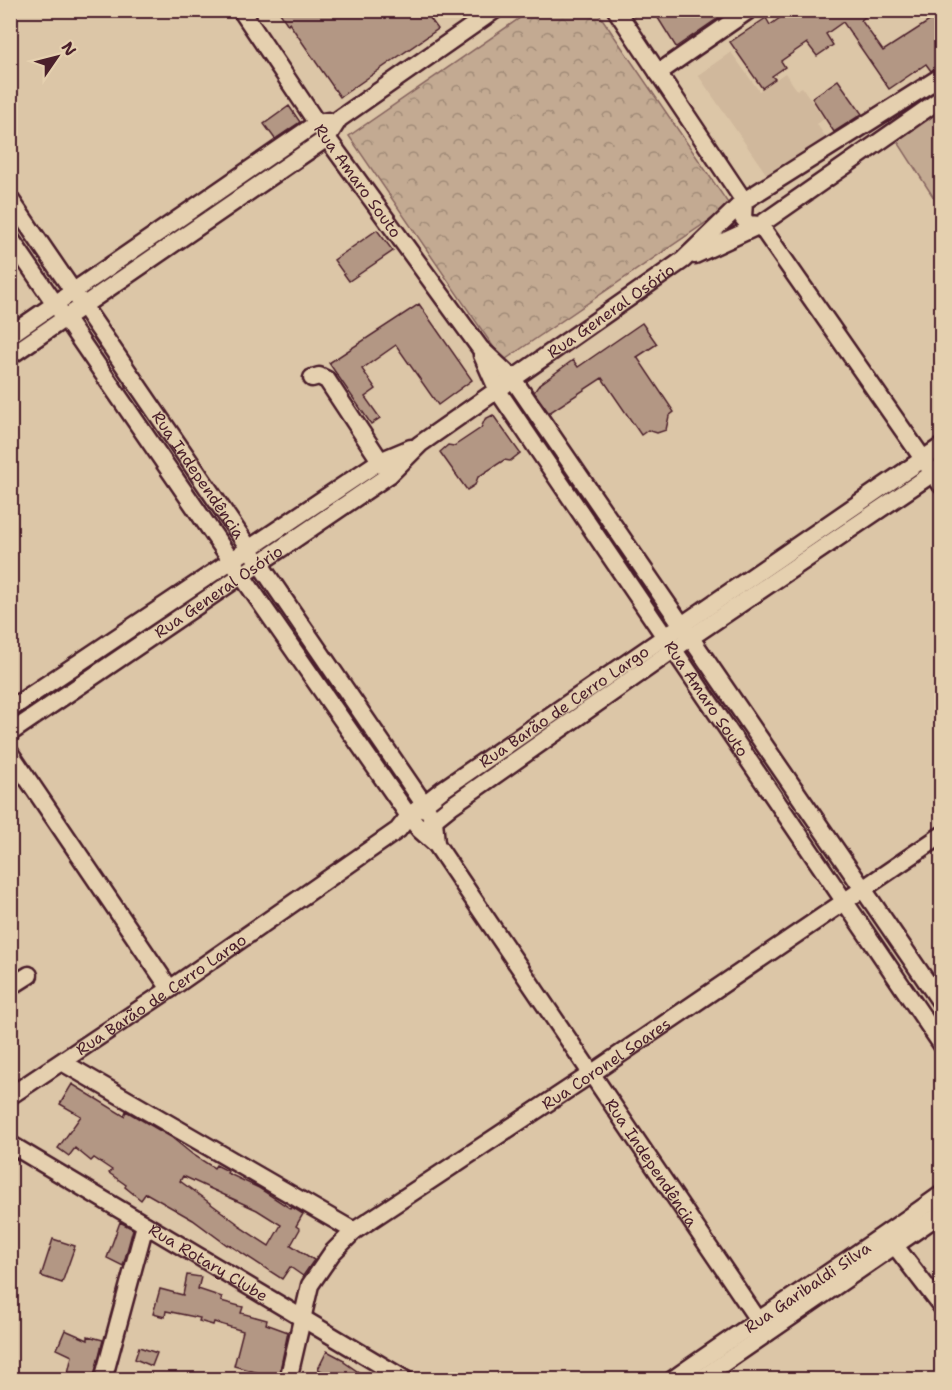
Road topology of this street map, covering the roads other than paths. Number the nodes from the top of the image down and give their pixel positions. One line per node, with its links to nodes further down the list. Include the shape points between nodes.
1 (241, 10): 9 (street, Rua Amaro Souto)
2 (495, 10): 8 (street)
3 (616, 10): 5 (street)
4 (749, 10): 5 (street)
5 (658, 73): 13 (street)
6 (942, 76): 13 (street, Rua General Osório)
7 (942, 98): 15 (street, Rua General Osório)
8 (339, 119): 9 (street); 10 (street)
9 (317, 123): 10 (street, Rua Amaro Souto); 11 (street)
10 (327, 138): 12 (street); 23 (street, Rua Amaro Souto)
11 (227, 185): 12 (street); 18 (street)
12 (238, 199): 20 (street)
13 (744, 201): 15 (street, via 764,201 769,208); 17 (street, Rua General Osório)
14 (12, 205): 18 (street, Rua Independência)
15 (760, 225): 17 (street, Rua General Osório); 30 (street)
16 (10, 238): 19 (street, Rua Independência)
17 (683, 260): 26 (street, Rua General Osório)
18 (74, 291): 19 (street); 20 (street, Rua Independência)
19 (55, 304): 21 (street, Rua Independência); 22 (street)
20 (83, 305): 21 (street); 31 (street, Rua Independência)
21 (65, 317): 24 (street); 32 (street, Rua Independência)
22 (10, 335)
23 (480, 348): 26 (street, Rua Amaro Souto); 27 (street, Rua Amaro Souto)
24 (10, 356)
25 (312, 378): 29 (street, via 327,380)
26 (513, 379): 27 (street, Rua General Osório); 35 (street, Rua Amaro Souto)
27 (498, 391): 29 (street, Rua General Osório); 36 (street, Rua Amaro Souto)
28 (942, 446): 30 (street, Rua Barão de Cerro Largo)
29 (385, 468): 31 (street, Rua General Osório); 33 (street, Rua General Osório)
30 (935, 471): 35 (street, Rua Barão de Cerro Largo, via 842,525)
31 (250, 549): 32 (street, Rua General Osório); 33 (street, Rua Independência)
32 (231, 561): 34 (street, Rua Independência); 39 (street, Rua General Osório)
33 (260, 564): 34 (street, Rua General Osório); 37 (street, Rua Independência)
34 (242, 576): 38 (street, Rua Independência); 40 (street, Rua General Osório)
35 (686, 631): 36 (street, Rua Barão de Cerro Largo); 54 (street, Rua Amaro Souto)
36 (669, 643): 41 (street, Rua Barão de Cerro Largo); 55 (street, Rua Amaro Souto)
37 (318, 649): 38 (street); 47 (street, Rua Independência)
38 (301, 661): 48 (street, Rua Independência)
39 (71, 668): 40 (street); 42 (street, Rua General Osório)
40 (84, 683): 43 (street, Rua General Osório)
41 (589, 699): 45 (street, Rua Barão de Cerro Largo); 46 (street, Rua Barão de Cerro Largo)
42 (10, 709)
43 (10, 733)
44 (10, 753): 58 (street)
45 (467, 773): 46 (street); 47 (street, Rua Barão de Cerro Largo)
46 (477, 788): 49 (street, Rua Barão de Cerro Largo)
47 (424, 804): 48 (street, Rua Barão de Cerro Largo); 49 (street, Rua Independência)
48 (409, 816): 50 (street, Rua Barão de Cerro Largo); 51 (street, Rua Independência)
49 (434, 820): 51 (street, Rua Barão de Cerro Largo); 53 (street, Rua Independência)
50 (398, 830): 51 (street); 58 (street, Rua Barão de Cerro Largo)
51 (420, 830): 53 (street, Rua Independência)
52 (942, 835): 54 (street, Rua Coronel Soares)
53 (436, 844): 62 (street, Rua Independência)
54 (863, 889): 55 (street, Rua Coronel Soares); 59 (street, Rua Amaro Souto)
55 (843, 901): 60 (street, Rua Amaro Souto); 62 (street, Rua Coronel Soares)
56 (30, 975): 57 (street)
57 (10, 987)
58 (170, 989): 61 (street, Rua Barão de Cerro Largo)
59 (942, 1004)
60 (942, 1045)
61 (62, 1062): 63 (street, Rua Barão de Cerro Largo); 68 (street)
62 (591, 1074): 68 (street, Rua Coronel Soares); 72 (street, Rua Independência)
63 (10, 1096)
64 (10, 1144): 67 (street, Rua Rotary Clube)
65 (942, 1194): 69 (street, Rua Garibaldi Silva)
66 (942, 1213): 69 (street, Rua Garibaldi Silva)
67 (145, 1225): 71 (street, Rua Rotary Clube); 74 (street)
68 (354, 1231): 71 (street, Rua Coronel Soares, via 332,1253 310,1285)
69 (891, 1240): 70 (street); 72 (street, Rua Garibaldi Silva)
70 (942, 1307)
71 (302, 1318): 75 (street, Rua Coronel Soares); 76 (street, Rua Rotary Clube)
72 (762, 1326): 73 (street, Rua Garibaldi Silva); 77 (street, Rua Garibaldi Silva)
73 (680, 1377)
74 (104, 1380)
75 (288, 1380)
76 (406, 1380)
77 (699, 1380)

